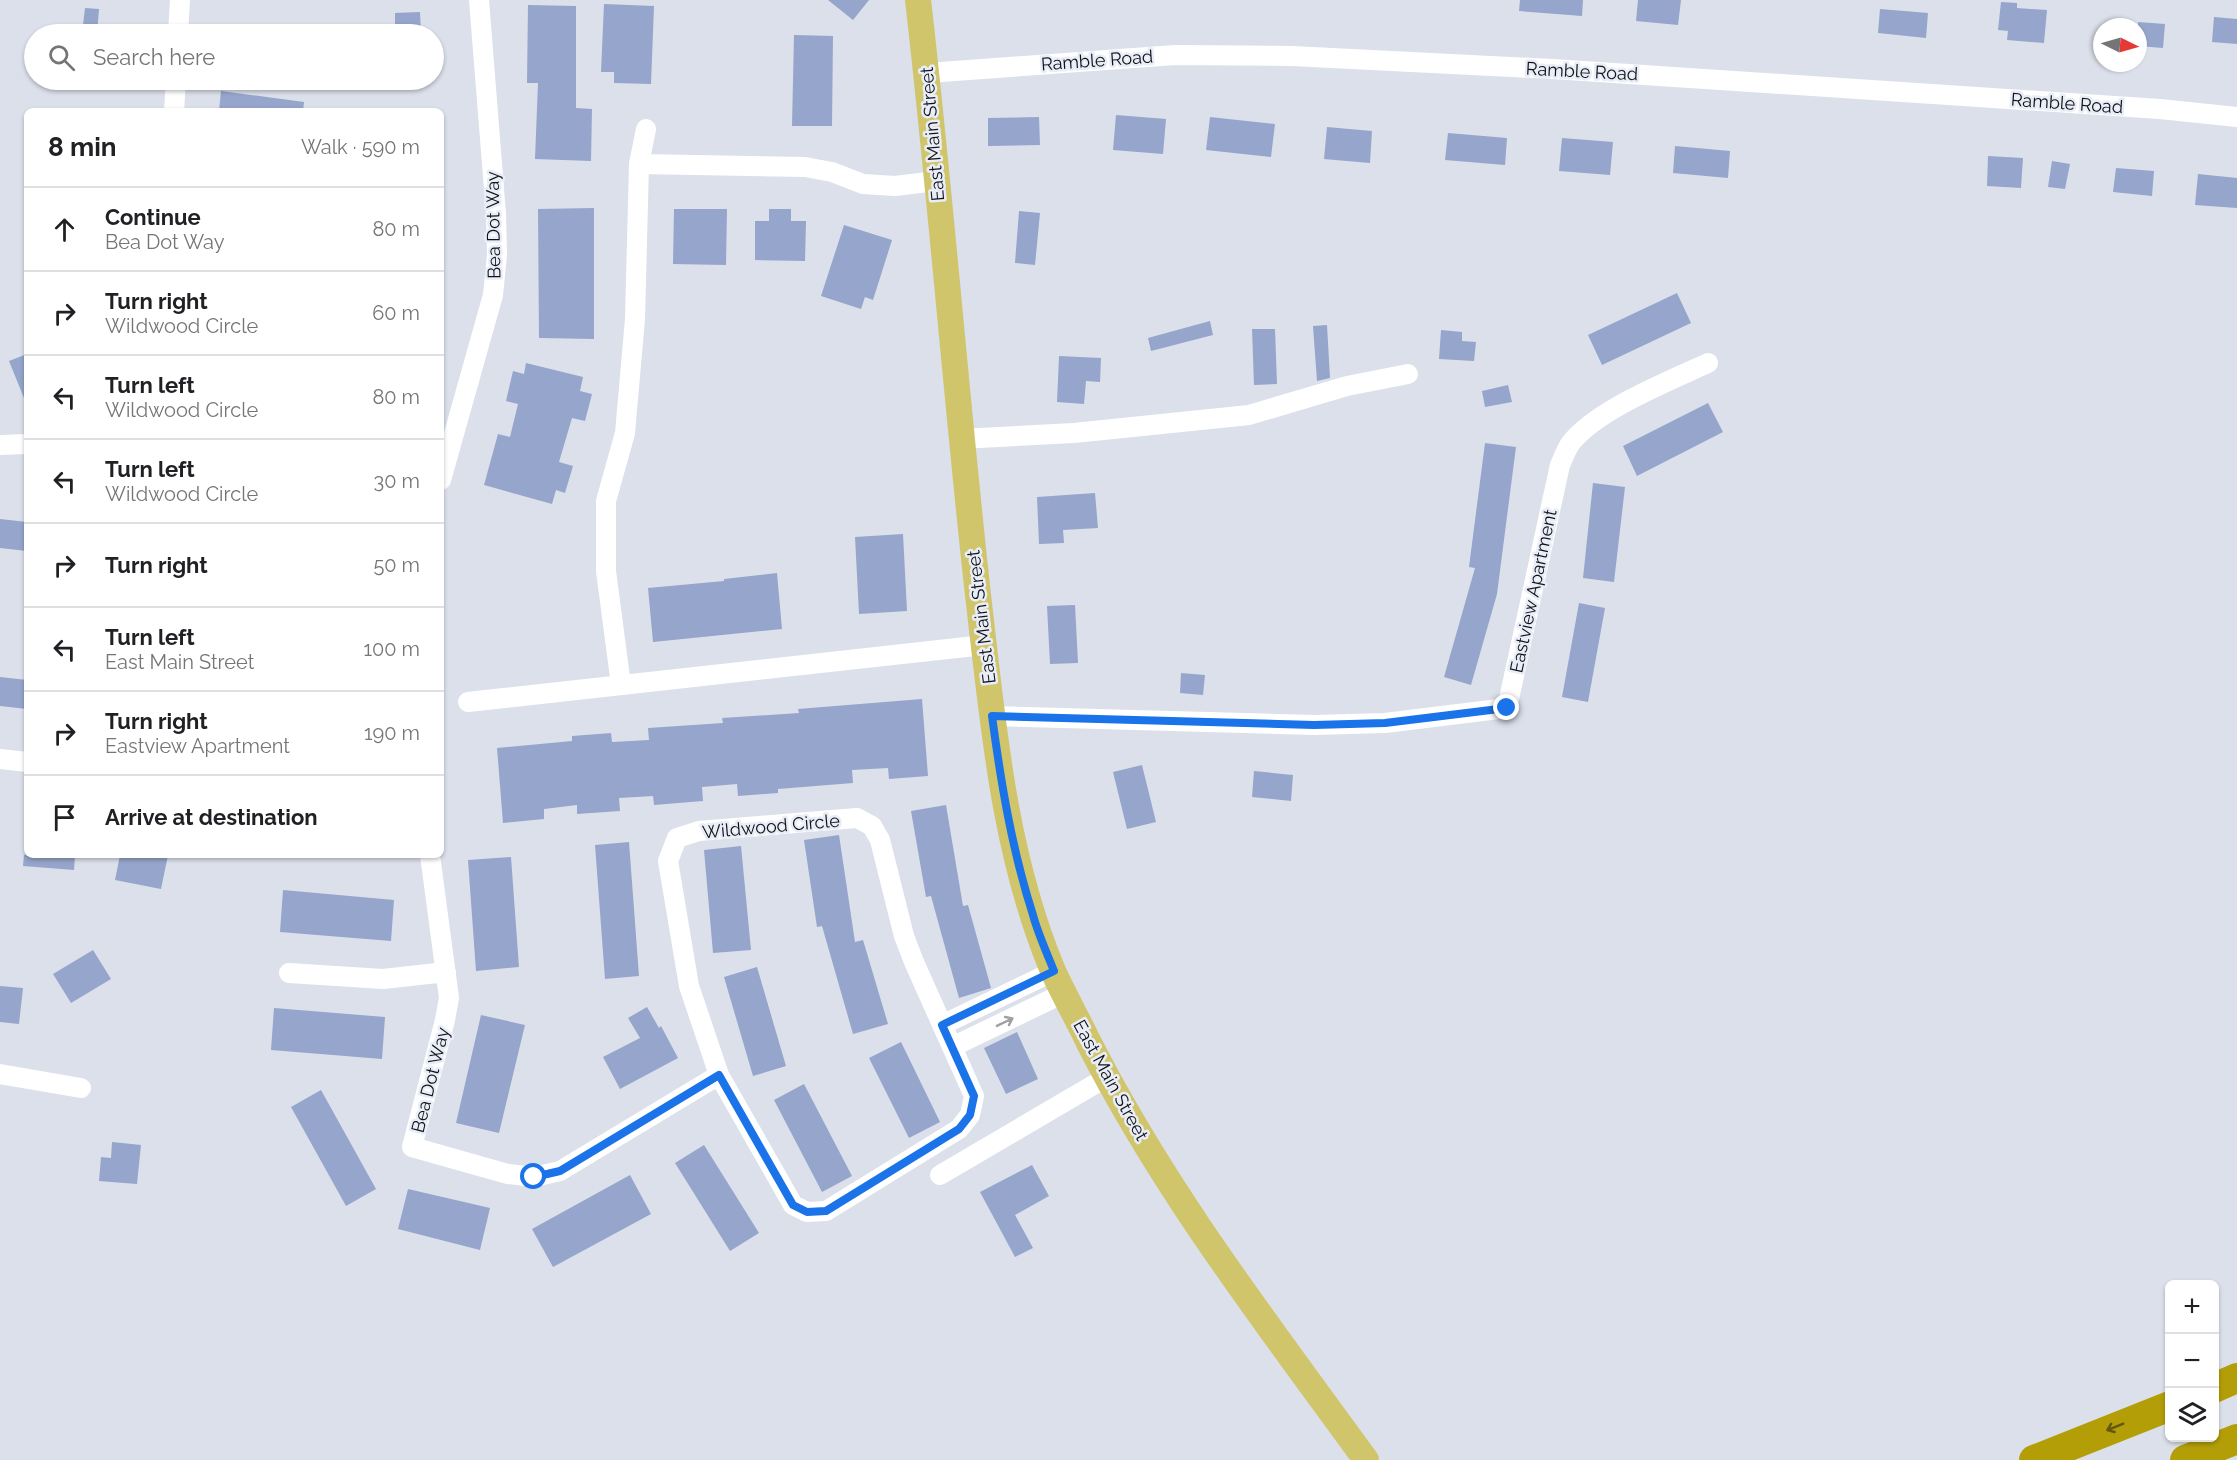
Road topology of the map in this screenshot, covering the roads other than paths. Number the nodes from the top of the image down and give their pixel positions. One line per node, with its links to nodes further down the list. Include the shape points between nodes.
1 (180, 0): 4 (street)
2 (479, 0): 17 (street, Bea Dot Way, via 497,255 494,295)
3 (918, 0): 5 (main road, East Main Street)
4 (179, 24)
5 (927, 73): 8 (street, Ramble Road, via 1175,55 1292,56 1553,69); 11 (main road, East Main Street)
6 (175, 90): 7 (street)
7 (174, 108)
8 (2237, 117)
9 (646, 129): 10 (street)
10 (639, 164): 11 (street, via 805,167 863,183 895,186); 19 (street, via 635,319 625,433 606,501 606,571)
11 (936, 181): 14 (main road, East Main Street)
12 (1708, 363): 21 (street, Eastview Apartment, via 1650,389 1597,420 1570,444 1560,465 1507,708 1385,723 1314,725)
13 (1408, 374): 14 (street, via 1347,386 1249,415 1074,433)
14 (960, 439): 18 (main road, East Main Street)
15 (24, 444): 16 (street)
16 (0, 446)
17 (444, 470)
18 (984, 645): 19 (street); 21 (main road, East Main Street)
19 (621, 685): 20 (street)
20 (468, 702)
21 (992, 716): 27 (main road, East Main Street, via 1014,846 1033,916)
22 (0, 759): 23 (street)
23 (24, 762)
24 (430, 858): 25 (street, Bea Dot Way)
25 (446, 972): 26 (street, via 383,979); 31 (street, Bea Dot Way, via 449,998 445,1020 412,1147 508,1174 534,1177 560,1171)
26 (289, 973)
27 (1059, 982): 28 (street); 29 (street, one-way to 27); 32 (main road, East Main Street)
28 (942, 1025): 29 (street, Wildwood Circle); 31 (street, Wildwood Circle, via 904,936 880,840 872,826 857,818 699,831 677,838 668,861 689,986)
29 (952, 1047): 31 (street, Wildwood Circle, via 974,1096 970,1115 959,1129 826,1211 807,1212 793,1205)
30 (0, 1074): 33 (street)
31 (719, 1075)
32 (1107, 1077): 34 (street); 39 (main road, East Main Street, via 1160,1170)
33 (81, 1088)
34 (940, 1175)
35 (2237, 1378): 36 (highway)
36 (2219, 1386)
37 (2165, 1408): 40 (highway, one-way to 40)
38 (2237, 1439): 41 (highway)
39 (1366, 1460)
40 (2034, 1460)
41 (2185, 1460)

